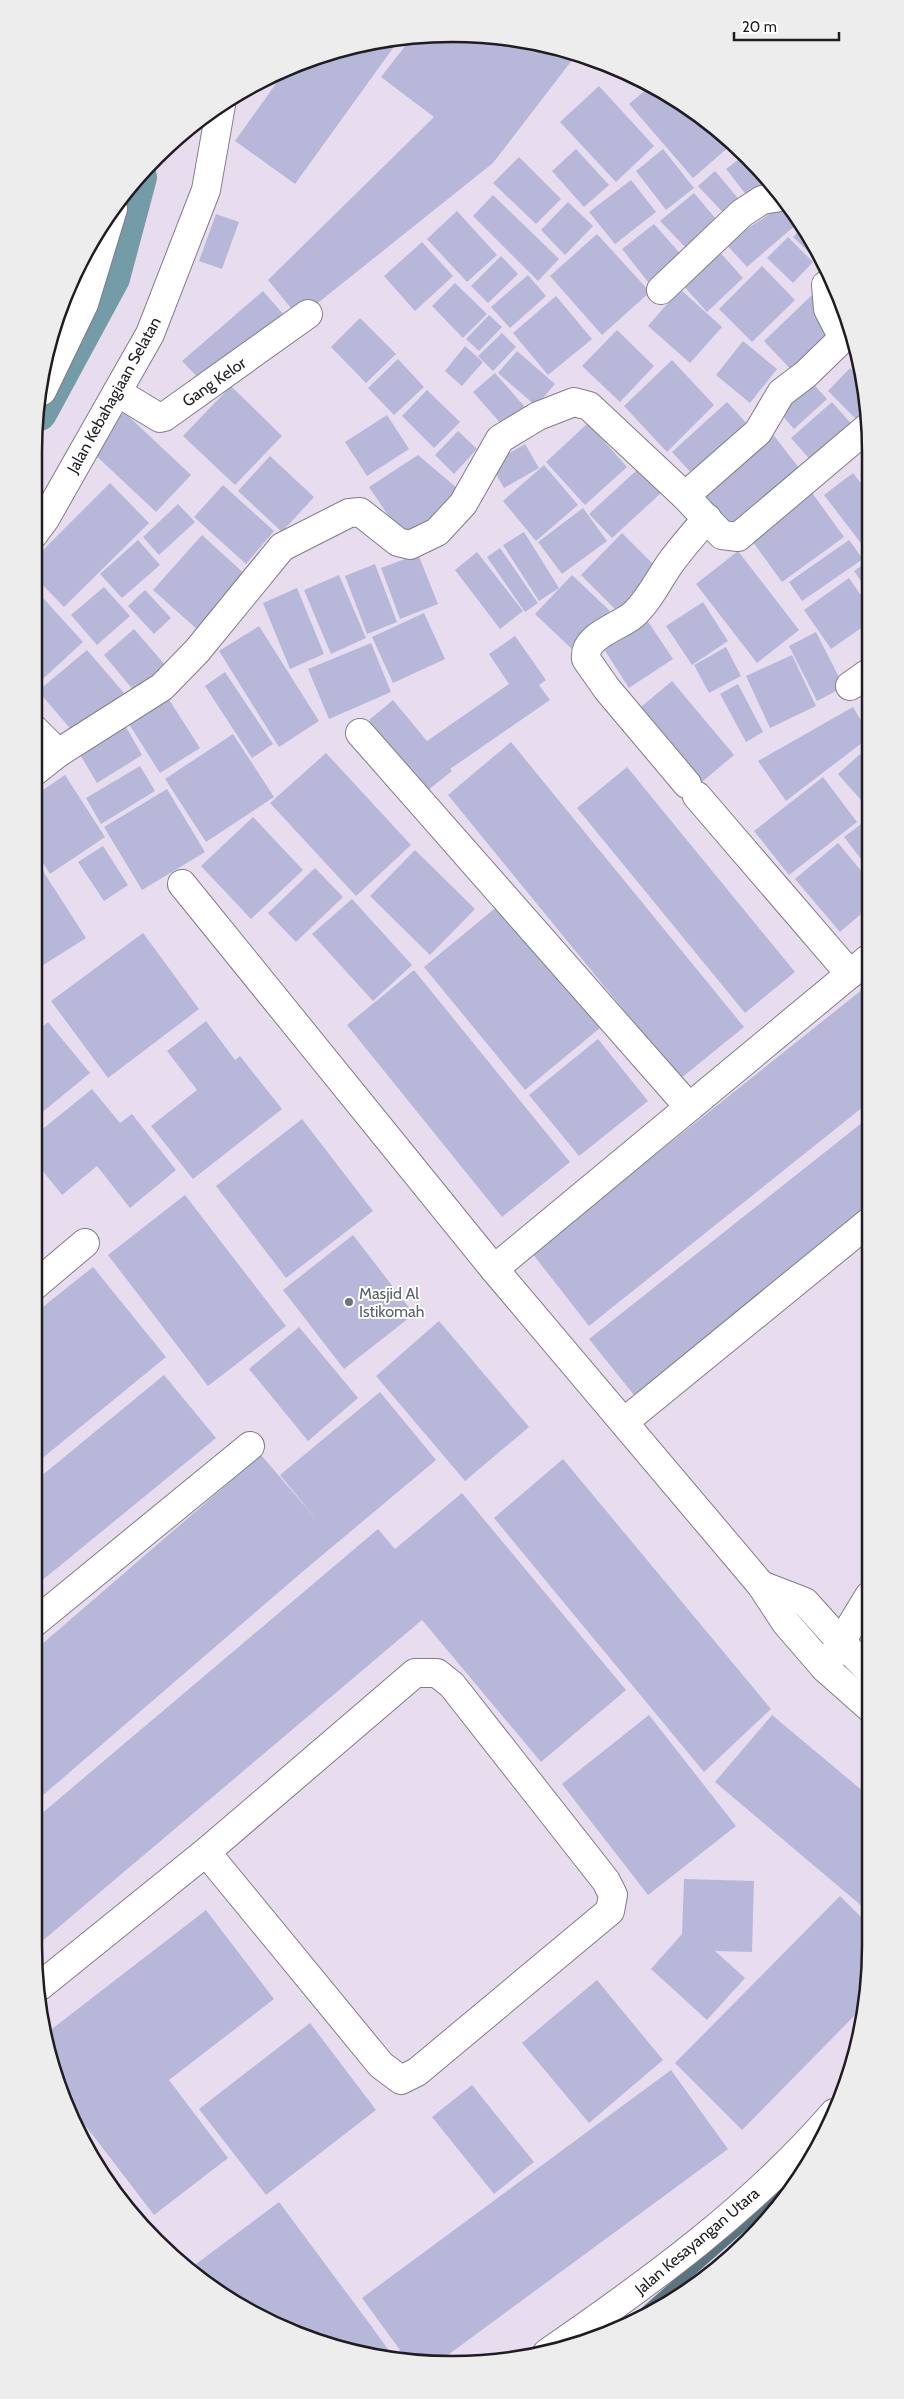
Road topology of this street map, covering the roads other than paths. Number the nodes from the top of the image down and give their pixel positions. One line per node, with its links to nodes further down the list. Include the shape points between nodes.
1 (219, 115): 8 (street, Jalan Kebahagiaan Selatan, via 206,190 150,334)
2 (773, 198): 5 (street, via 762,200 742,213)
3 (105, 234): 7 (street, via 84,304)
4 (826, 286): 10 (street, via 828,309 843,338 806,374 781,392 758,432)
5 (661, 290)
6 (308, 314): 8 (street, Gang Kelor, via 164,417 160,418)
7 (49, 376)
8 (118, 392): 12 (street, Jalan Kebahagiaan Selatan)
9 (861, 433): 11 (street, via 738,537 722,535)
10 (685, 496): 11 (street); 15 (street, via 589,406 574,402 538,416 500,439 464,504 437,532 405,545 360,512 349,513 282,547 197,651 162,687)
11 (707, 518): 18 (street, via 640,608 591,642 586,660 692,790)
12 (42, 523)
13 (360, 733): 19 (street)
14 (42, 737): 15 (street)
15 (58, 753): 16 (street)
16 (42, 766)
17 (182, 884): 22 (street)
18 (859, 966): 19 (street)
19 (689, 1108): 22 (street)
20 (862, 1227): 24 (street)
21 (86, 1243): 23 (street)
22 (494, 1269): 24 (street)
23 (42, 1279)
24 (624, 1422): 26 (street)
25 (250, 1446): 28 (street)
26 (762, 1585): 29 (street, via 805,1602); 31 (street, via 786,1623)
27 (862, 1608): 29 (street)
28 (42, 1616)
29 (842, 1642): 30 (street); 31 (street)
30 (862, 1662)
31 (825, 1668): 32 (street)
32 (862, 1701)
33 (206, 1852): 33 (street, via 415,1673 437,1673 458,1692 614,1895 610,1911 417,2072 401,2080 381,2066); 34 (street)
34 (44, 1983)
35 (816, 2134): 36 (street, Jalan Kesayangan Utara, via 705,2237)
36 (565, 2341)

